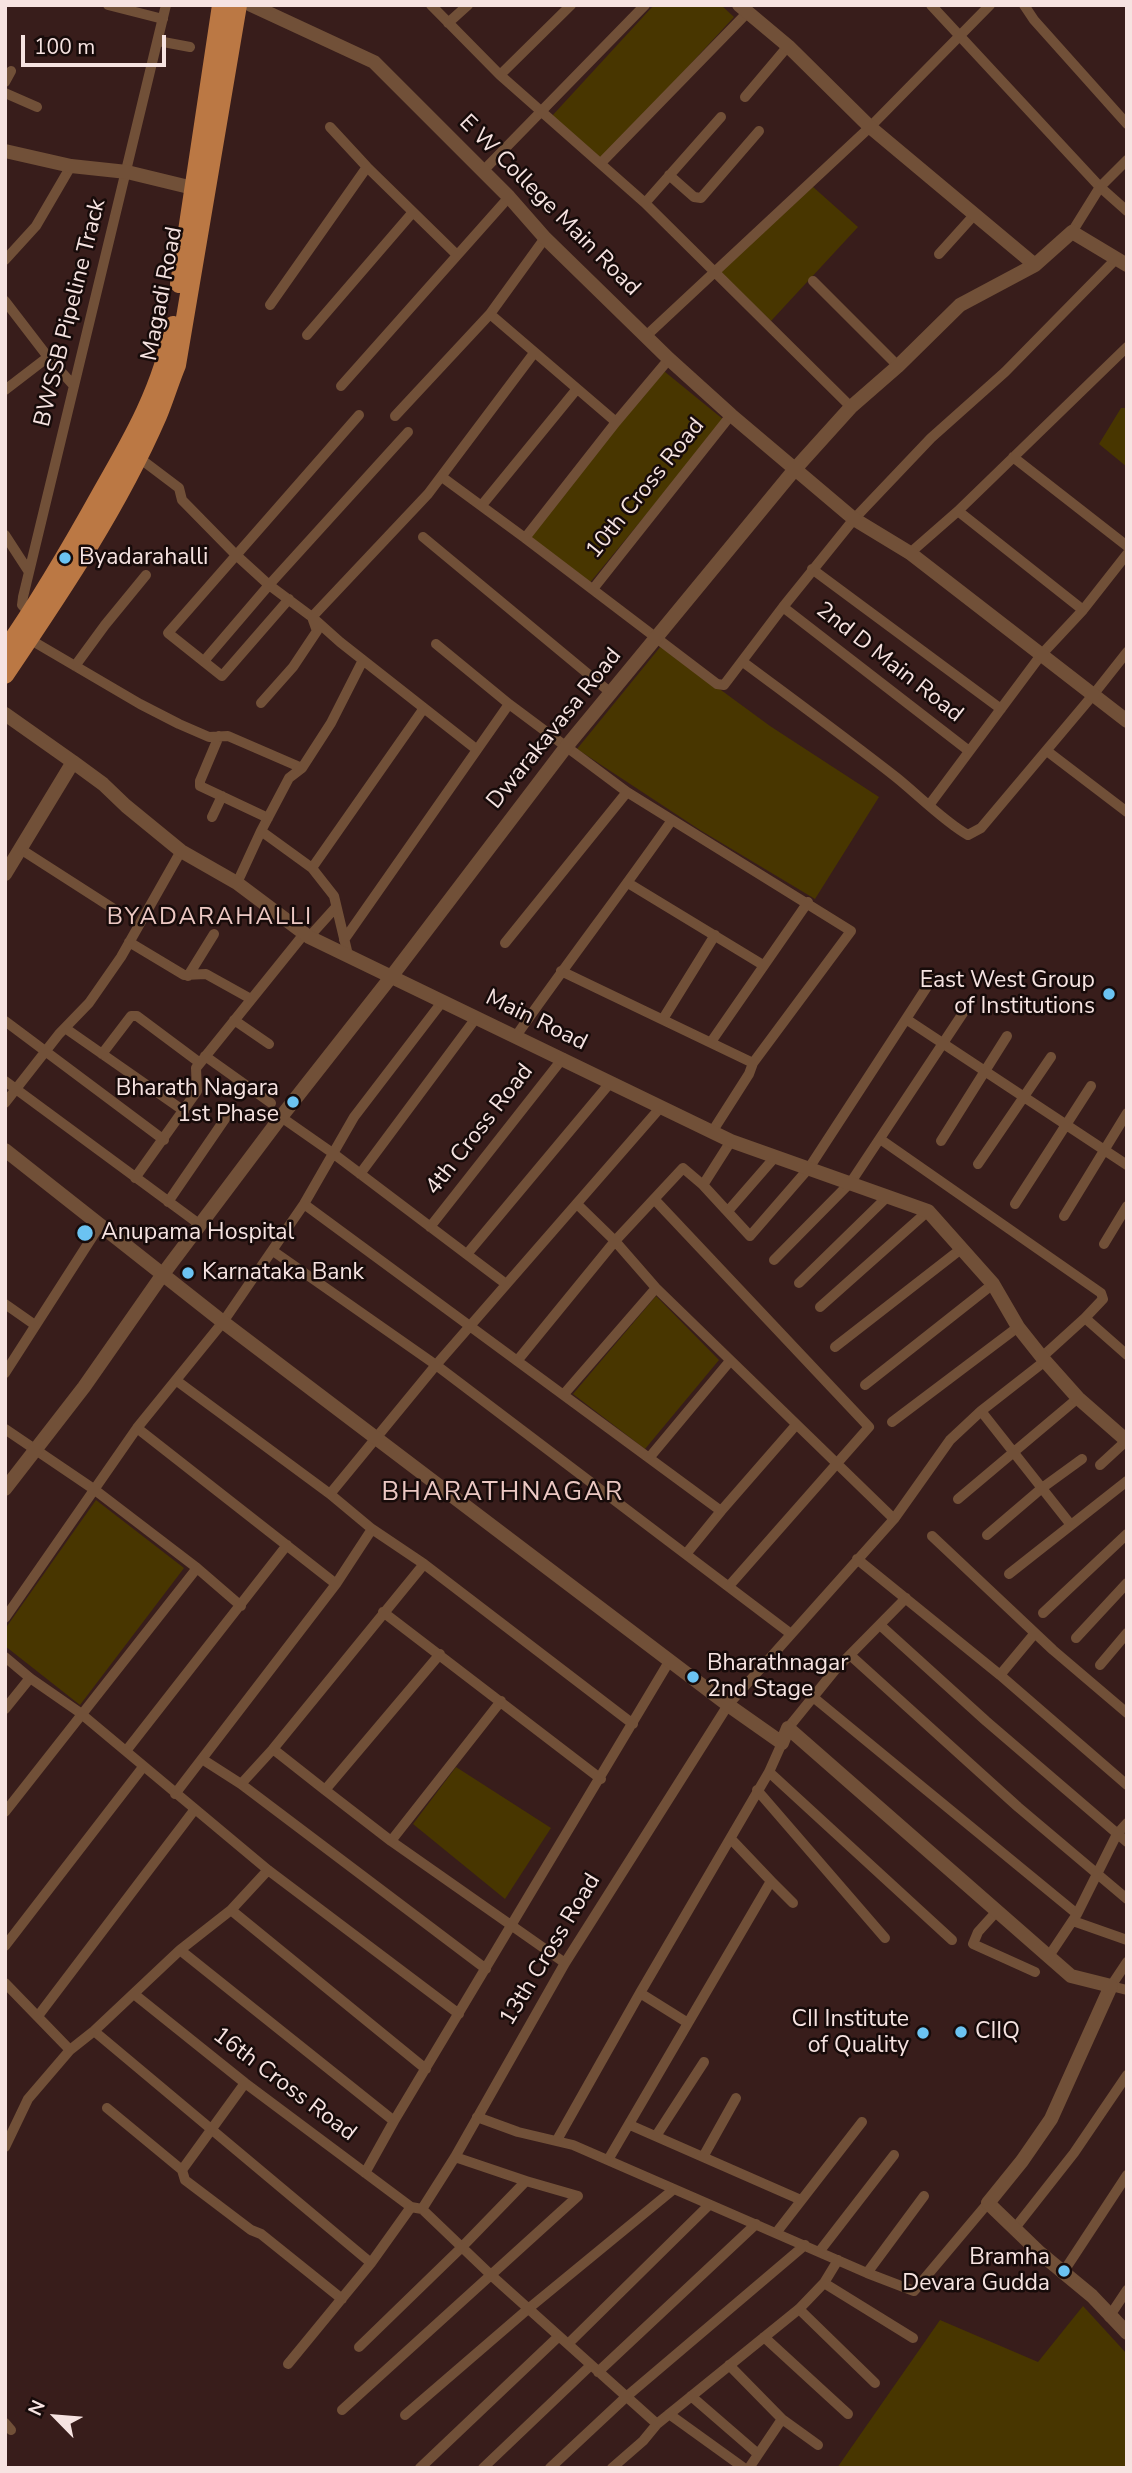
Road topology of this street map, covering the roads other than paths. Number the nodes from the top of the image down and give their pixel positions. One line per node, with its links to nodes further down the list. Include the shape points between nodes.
1 (108, 5): 14 (street)
2 (166, 5): 14 (street, BWSSB Pipeline Track)
3 (221, 5): 41 (main road, Magadi Road)
4 (238, 5): 41 (main road, Magadi Road)
5 (251, 5): 38 (street, E W College Main Road, via 374,62)
6 (430, 5): 15 (street)
7 (468, 5): 15 (street)
8 (571, 5): 21 (street)
9 (645, 5): 26 (street)
10 (931, 5): 16 (street)
11 (990, 5): 16 (street)
12 (1024, 5): 28 (street)
13 (743, 9): 18 (street); 34 (street)
14 (163, 19): 17 (street, BWSSB Pipeline Track)
15 (448, 23): 21 (street)
16 (958, 36): 30 (street); 40 (street)
17 (158, 41): 19 (street); 37 (street, BWSSB Pipeline Track)
18 (788, 46): 24 (street); 30 (street)
19 (190, 47)
20 (11, 71): 22 (street)
21 (500, 75): 26 (street)
22 (5, 82)
23 (5, 93): 25 (street)
24 (745, 97)
25 (37, 107)
26 (540, 112): 34 (street); 38 (street)
27 (721, 117): 39 (street)
28 (1127, 124)
29 (330, 127): 36 (street)
30 (870, 127): 46 (street); 56 (street)
31 (759, 131): 39 (street, via 701,198)
32 (5, 151): 35 (street)
33 (1127, 160): 40 (street)
34 (601, 163): 43 (street)
35 (71, 166): 37 (street); 50 (street, via 36,226)
36 (367, 167): 45 (street); 59 (street)
37 (127, 172): 41 (street); 69 (street, BWSSB Pipeline Track)
38 (482, 172): 42 (street, E W College Main Road)
39 (669, 175): 43 (street)
40 (1100, 187): 44 (street); 47 (street)
41 (200, 191): 78 (main road, Magadi Road, via 177,365); 101 (main road, Magadi Road, via 170,345 146,410)
42 (509, 197): 48 (street, E W College Main Road); 52 (street)
43 (645, 203): 56 (street)
44 (1127, 211)
45 (413, 212): 52 (street); 61 (street)
46 (975, 214): 51 (street); 55 (street)
47 (1072, 232): 54 (street); 55 (street, Dwarakavasa Road)
48 (545, 238): 60 (street); 62 (street, E W College Main Road)
49 (5, 242): 50 (street)
50 (15, 251): 53 (street)
51 (939, 254)
52 (457, 255): 70 (street)
53 (5, 260)
54 (1121, 262): 84 (street, via 931,438)
55 (1035, 265): 67 (street, Dwarakavasa Road, via 960,305)
56 (715, 272): 62 (street); 72 (street)
57 (813, 281): 67 (street)
58 (5, 301): 65 (street)
59 (270, 305)
60 (490, 314): 64 (street); 75 (street)
61 (307, 335)
62 (646, 336): 66 (street, E W College Main Road)
63 (1127, 346): 79 (street)
64 (534, 353): 71 (street); 81 (street)
65 (48, 358): 68 (street); 69 (street)
66 (669, 359): 74 (street, E W College Main Road); 76 (street)
67 (898, 366): 72 (street, Dwarakavasa Road)
68 (7, 384)
69 (74, 386): 93 (street, BWSSB Pipeline Track)
70 (341, 386)
71 (576, 390): 76 (street); 82 (street)
72 (851, 408): 80 (street, Dwarakavasa Road)
73 (359, 415): 90 (street)
74 (731, 415): 80 (street, E W College Main Road); 96 (street, 10th Cross Road)
75 (395, 416)
76 (616, 422): 87 (street)
77 (408, 432): 95 (street)
78 (138, 457): 90 (street, via 179,488 182,499); 101 (main road, Magadi Road, via 78,565)
79 (1013, 457): 83 (street); 88 (street)
80 (795, 470): 84 (street, E W College Main Road); 103 (street, Dwarakavasa Road)
81 (442, 477): 82 (street); 100 (street)
82 (482, 505): 87 (street)
83 (958, 511): 89 (street); 99 (street)
84 (854, 519): 89 (street, E W College Main Road); 92 (street)
85 (5, 535): 93 (street)
86 (423, 537): 113 (street)
87 (525, 538): 96 (street)
88 (1127, 546)
89 (910, 553): 107 (street, E W College Main Road)
90 (235, 554): 95 (street); 109 (street, via 168,633)
91 (1127, 554): 99 (street)
92 (812, 569): 98 (street); 118 (street)
93 (29, 572): 101 (street, BWSSB Pipeline Track, via 22,605)
94 (146, 575): 111 (street)
95 (269, 585): 97 (street); 109 (street)
96 (593, 589): 103 (street)
97 (289, 599): 100 (street); 109 (street, via 222,676)
98 (782, 607): 110 (street); 124 (street, 2nd D Main Road)
99 (1083, 610): 107 (street)
100 (312, 617): 108 (street); 115 (street, via 317,631)
101 (36, 618): 102 (main road, Magadi Road)
102 (24, 636): 105 (main road, Magadi Road); 111 (street); 112 (main road, Magadi Road)
103 (657, 638): 110 (street, via 717,684 724,685); 113 (street, Dwarakavasa Road)
104 (436, 644): 116 (street)
105 (5, 650)
106 (1127, 652): 114 (street)
107 (1041, 655): 114 (street, E W College Main Road); 118 (street)
108 (363, 660): 117 (street); 127 (street)
109 (204, 661)
110 (743, 662): 130 (street)
111 (75, 666): 121 (street, via 178,724 202,735)
112 (5, 675)
113 (611, 693): 122 (street, Dwarakavasa Road)
114 (1093, 695): 120 (street, E W College Main Road); 125 (street)
115 (261, 703)
116 (509, 704): 122 (street); 123 (street)
117 (424, 708): 123 (street); 138 (street)
118 (1000, 709): 124 (street)
119 (5, 714): 126 (street, Main Road)
120 (1127, 721)
121 (219, 736): 127 (street); 129 (street, via 199,784)
122 (566, 747): 128 (street); 155 (street, Dwarakavasa Road)
123 (476, 749): 148 (street)
124 (969, 751): 130 (street)
125 (1047, 751): 130 (street, via 981,828 968,835); 131 (street)
126 (73, 762): 136 (street); 137 (street, Main Road)
127 (303, 768): 133 (street, via 289,778)
128 (626, 792): 134 (street); 150 (street)
129 (222, 796): 132 (street); 133 (street)
130 (930, 804)
131 (1127, 812)
132 (212, 817)
133 (268, 818): 135 (street)
134 (672, 820): 141 (street); 142 (street)
135 (261, 831): 138 (street); 140 (street)
136 (22, 850): 139 (street); 144 (street)
137 (181, 851): 140 (street, Main Road); 149 (street)
138 (312, 867): 143 (street, via 334,895)
139 (5, 874)
140 (237, 883): 147 (street, Main Road)
141 (628, 883): 146 (street); 153 (street)
142 (808, 902): 152 (street); 176 (street, via 851,931)
143 (336, 907): 147 (street); 148 (street)
144 (117, 911)
145 (214, 934): 154 (street)
146 (715, 935): 152 (street); 161 (street)
147 (307, 936): 151 (street, Main Road); 157 (street)
148 (344, 940): 151 (street)
149 (129, 943): 154 (street); 165 (street, via 89,1003)
150 (505, 943)
151 (348, 955): 155 (street, Main Road)
152 (763, 965): 168 (street)
153 (561, 971): 161 (street); 166 (street)
154 (188, 976): 157 (street, via 206,975)
155 (391, 977): 158 (street, Main Road); 189 (street, Dwarakavasa Road)
156 (932, 979): 162 (street)
157 (251, 999): 163 (street)
158 (442, 1002): 160 (street, Main Road); 198 (street, via 354,1117)
159 (968, 1004): 170 (street)
160 (476, 1018): 166 (street, Main Road); 203 (street)
161 (663, 1019): 168 (street)
162 (906, 1019): 170 (street); 202 (street)
163 (234, 1020): 169 (street); 175 (street)
164 (5, 1021): 171 (street)
165 (65, 1028): 171 (street); 172 (street)
166 (516, 1036): 174 (street, Main Road)
167 (1007, 1036): 177 (street)
168 (711, 1042): 176 (street)
169 (269, 1044)
170 (944, 1044): 177 (street); 192 (street)
171 (45, 1052): 181 (street); 193 (street)
172 (102, 1054): 175 (street, via 131,1016 137,1016); 186 (street)
173 (1051, 1057): 182 (street)
174 (563, 1058): 179 (street, Main Road); 219 (street, 4th Cross Road)
175 (203, 1060): 184 (street); 186 (street, via 196,1068 197,1091)
176 (753, 1063): 191 (street)
177 (985, 1070): 182 (street); 195 (street)
178 (5, 1081): 181 (street)
179 (610, 1083): 185 (street, Main Road); 224 (street)
180 (1091, 1086): 190 (street)
181 (16, 1088): 183 (street); 204 (street)
182 (1023, 1096): 190 (street); 200 (street)
183 (5, 1103)
184 (271, 1103)
185 (660, 1108): 191 (street, Main Road); 211 (street)
186 (184, 1111): 193 (street)
187 (1127, 1112): 197 (street)
188 (227, 1116): 209 (street)
189 (281, 1116): 198 (street); 217 (street, Dwarakavasa Road)
190 (1065, 1124): 197 (street); 212 (street)
191 (712, 1132): 194 (street, Main Road)
192 (880, 1139): 205 (street); 233 (street, 13th Cross Road, via 1101,1293 1103,1299)
193 (164, 1140): 204 (street)
194 (731, 1141): 199 (street, Main Road); 206 (street)
195 (941, 1141)
196 (5, 1150): 218 (street)
197 (1104, 1150): 201 (street); 216 (street)
198 (334, 1154): 203 (street); 210 (street)
199 (775, 1157): 202 (street, Main Road); 214 (street)
200 (978, 1164)
201 (1127, 1165)
202 (809, 1168): 205 (street, Main Road); 214 (street, via 750,1236)
203 (360, 1174): 219 (street)
204 (135, 1178): 209 (street)
205 (851, 1182): 207 (street, Main Road); 225 (street)
206 (703, 1185): 208 (street, via 683,1168); 214 (street)
207 (887, 1198): 215 (street, Main Road); 227 (street)
208 (655, 1200): 220 (street); 260 (street, via 869,1427)
209 (168, 1202): 217 (street)
210 (304, 1204): 223 (street); 236 (street)
211 (577, 1204): 220 (street); 228 (street)
212 (1015, 1204)
213 (1127, 1206): 221 (street)
214 (728, 1211)
215 (928, 1211): 222 (street); 232 (street)
216 (1063, 1216)
217 (200, 1224): 226 (street, Dwarakavasa Road)
218 (100, 1225): 226 (street); 235 (street)
219 (430, 1227): 224 (street)
220 (615, 1241): 230 (street); 241 (street)
221 (1104, 1244)
222 (961, 1249): 229 (street); 238 (street)
223 (273, 1251): 234 (street); 243 (street)
224 (467, 1254): 228 (street)
225 (774, 1260)
226 (163, 1274): 234 (street); 256 (street, Dwarakavasa Road)
227 (799, 1283)
228 (506, 1284): 236 (street)
229 (993, 1284): 237 (street); 246 (street)
230 (656, 1288): 242 (street); 247 (street)
231 (5, 1304): 235 (street)
232 (820, 1307)
233 (1085, 1318): 239 (street); 240 (street, 13th Cross Road)
234 (223, 1322): 245 (street); 254 (street)
235 (35, 1325): 244 (street)
236 (469, 1327): 241 (street); 243 (street)
237 (1018, 1327): 240 (street); 250 (street)
238 (835, 1347)
239 (1127, 1355)
240 (1044, 1359): 248 (street); 249 (street, 13th Cross Road)
241 (517, 1361): 247 (street)
242 (730, 1361): 251 (street); 258 (street)
243 (436, 1365): 254 (street); 276 (street)
244 (5, 1372)
245 (177, 1381): 252 (street); 266 (street)
246 (865, 1385)
247 (564, 1394): 258 (street)
248 (1078, 1398): 255 (street); 257 (street)
249 (981, 1411): 257 (street); 269 (street, 13th Cross Road, via 942,1449)
250 (892, 1422)
251 (796, 1425): 260 (street); 268 (street)
252 (137, 1428): 265 (street); 275 (street)
253 (5, 1429): 256 (street)
254 (376, 1437): 266 (street); 297 (street)
255 (1126, 1441): 261 (street)
256 (35, 1450): 264 (street, Dwarakavasa Road); 265 (street)
257 (1013, 1452): 263 (street); 267 (street)
258 (649, 1458): 268 (street)
259 (1083, 1459): 263 (street)
260 (837, 1462): 269 (street); 283 (street)
261 (1100, 1465)
262 (1127, 1481): 270 (street)
263 (1042, 1488): 270 (street); 273 (street)
264 (5, 1489)
265 (95, 1490): 279 (street); 288 (street)
266 (330, 1494): 271 (street)
267 (958, 1499)
268 (722, 1511): 276 (street)
269 (894, 1519): 277 (street, 13th Cross Road)
270 (1071, 1525): 280 (street)
271 (372, 1529): 278 (street); 282 (street)
272 (1127, 1534): 287 (street)
273 (987, 1535)
274 (932, 1536): 291 (street)
275 (287, 1545): 282 (street); 285 (street)
276 (686, 1553): 283 (street)
277 (857, 1559): 284 (street); 290 (street, 13th Cross Road)
278 (424, 1564): 286 (street); 307 (street)
279 (197, 1568): 285 (street); 306 (street)
280 (1009, 1574)
281 (1127, 1583): 293 (street)
282 (337, 1584): 311 (street)
283 (729, 1586): 290 (street)
284 (906, 1598): 289 (street); 299 (street)
285 (241, 1606): 310 (street)
286 (383, 1612): 294 (street); 309 (street)
287 (1044, 1613)
288 (5, 1618)
289 (880, 1625): 295 (street); 323 (street)
290 (791, 1633): 303 (street, 13th Cross Road)
291 (1035, 1633): 299 (street); 305 (street)
292 (1127, 1633): 298 (street)
293 (1076, 1637)
294 (440, 1654): 302 (street); 317 (street)
295 (850, 1655): 301 (street); 327 (street, via 1018,1807)
296 (5, 1657): 300 (street)
297 (670, 1660): 303 (street); 307 (street)
298 (1100, 1665)
299 (1000, 1675): 316 (street)
300 (30, 1678): 304 (street); 306 (street)
301 (813, 1697): 308 (street); 333 (street)
302 (500, 1701): 314 (street); 325 (street)
303 (728, 1705): 308 (street); 342 (street, 13th Cross Road)
304 (5, 1709)
305 (1127, 1713)
306 (83, 1716): 310 (street); 321 (street)
307 (633, 1724): 314 (street)
308 (785, 1735): 313 (street); 332 (street)
309 (273, 1749): 315 (street); 317 (street)
310 (127, 1752): 312 (street)
311 (202, 1759): 315 (street); 319 (street)
312 (143, 1767): 319 (street); 338 (street)
313 (769, 1772): 318 (street); 336 (street)
314 (601, 1779): 334 (street)
315 (241, 1784): 343 (street)
316 (1127, 1785)
317 (325, 1790): 325 (street)
318 (757, 1790): 324 (street); 335 (street)
319 (175, 1794): 320 (street)
320 (195, 1810): 326 (street); 351 (street)
321 (5, 1812)
322 (1127, 1823): 323 (street)
323 (1122, 1838): 327 (street)
324 (731, 1839): 328 (street); 348 (street)
325 (391, 1841): 334 (street)
326 (268, 1870): 331 (street); 350 (street)
327 (1099, 1873): 329 (street); 333 (street)
328 (771, 1881): 330 (street); 352 (street)
329 (1127, 1899)
330 (793, 1903)
331 (230, 1910): 339 (street); 356 (street)
332 (997, 1911): 340 (street); 344 (street, via 973,1944)
333 (1075, 1917): 337 (street); 340 (street)
334 (513, 1924): 342 (street); 343 (street)
335 (884, 1938)
336 (952, 1940)
337 (1127, 1940)
338 (5, 1946)
339 (180, 1950): 349 (street); 362 (street)
340 (1049, 1956): 346 (street, via 1071,1976)
341 (1127, 1962): 346 (street)
342 (565, 1963): 361 (street, 13th Cross Road)
343 (486, 1969): 350 (street)
344 (1035, 1972)
345 (5, 1983): 351 (street)
346 (1111, 1986): 347 (street); 380 (street, via 1051,2119)
347 (1127, 1990)
348 (639, 1993): 352 (street); 367 (street)
349 (134, 1994): 353 (street); 358 (street, 16th Cross Road)
350 (459, 2014): 356 (street)
351 (37, 2016): 354 (street)
352 (688, 2023): 364 (street)
353 (94, 2031): 354 (street); 365 (street)
354 (71, 2050): 368 (street, via 28,2099)
355 (704, 2062): 366 (street)
356 (426, 2068): 362 (street)
357 (1127, 2075): 384 (street)
358 (245, 2083): 365 (street); 374 (street, 16th Cross Road)
359 (736, 2098): 371 (street)
360 (107, 2108): 373 (street)
361 (477, 2117): 367 (street); 370 (street, 13th Cross Road)
362 (394, 2121): 374 (street)
363 (862, 2122): 379 (street)
364 (630, 2125): 366 (street); 372 (street)
365 (212, 2127): 373 (street); 390 (street)
366 (656, 2136): 371 (street)
367 (557, 2140): 372 (street)
368 (5, 2147)
369 (894, 2155): 388 (street)
370 (454, 2157): 376 (street); 382 (street, 13th Cross Road)
371 (703, 2157): 379 (street)
372 (608, 2160): 377 (street)
373 (182, 2170): 396 (street, via 185,2180)
374 (365, 2172): 382 (street, 16th Cross Road)
375 (1127, 2175): 391 (street)
376 (526, 2181): 387 (street); 393 (street, via 578,2196)
377 (674, 2189): 381 (street); 397 (street)
378 (924, 2196): 392 (street)
379 (801, 2200): 385 (street)
380 (988, 2203): 384 (street); 392 (street, via 914,2291)
381 (709, 2205): 383 (street); 403 (street)
382 (416, 2208): 387 (street, 16th Cross Road); 390 (street, 13th Cross Road)
383 (756, 2224): 385 (street); 407 (street)
384 (1015, 2228): 391 (street)
385 (776, 2233): 386 (street)
386 (805, 2245): 388 (street); 410 (street)
387 (461, 2248): 393 (street, 16th Cross Road); 404 (street)
388 (818, 2252): 389 (street)
389 (838, 2260): 392 (street); 394 (street)
390 (371, 2263): 396 (street, 13th Cross Road)
391 (1064, 2271): 399 (street)
392 (867, 2273)
393 (492, 2276): 397 (street, 16th Cross Road); 411 (street)
394 (824, 2283): 398 (street); 402 (street)
395 (1127, 2290): 399 (street)
396 (342, 2299): 405 (street, 13th Cross Road)
397 (528, 2309): 403 (street, 16th Cross Road); 414 (street)
398 (799, 2309): 401 (street); 408 (street)
399 (1109, 2317): 400 (street)
400 (1127, 2333)
401 (764, 2337): 406 (street); 413 (street)
402 (913, 2338)
403 (563, 2340): 407 (street, 16th Cross Road); 419 (street)
404 (359, 2347)
405 (288, 2364)
406 (729, 2365): 409 (street); 415 (street)
407 (594, 2368): 410 (street, 16th Cross Road); 420 (street)
408 (875, 2383)
409 (691, 2396): 412 (street); 418 (street)
410 (626, 2397): 416 (street, 16th Cross Road); 421 (street)
411 (342, 2410)
412 (669, 2414): 416 (street); 423 (street)
413 (848, 2414)
414 (405, 2415)
415 (782, 2419): 417 (street); 418 (street)
416 (657, 2424): 422 (street)
417 (818, 2445)
418 (758, 2454): 424 (street)
419 (420, 2468)
420 (483, 2468)
421 (550, 2468)
422 (612, 2468)
423 (744, 2468)
424 (749, 2468)

